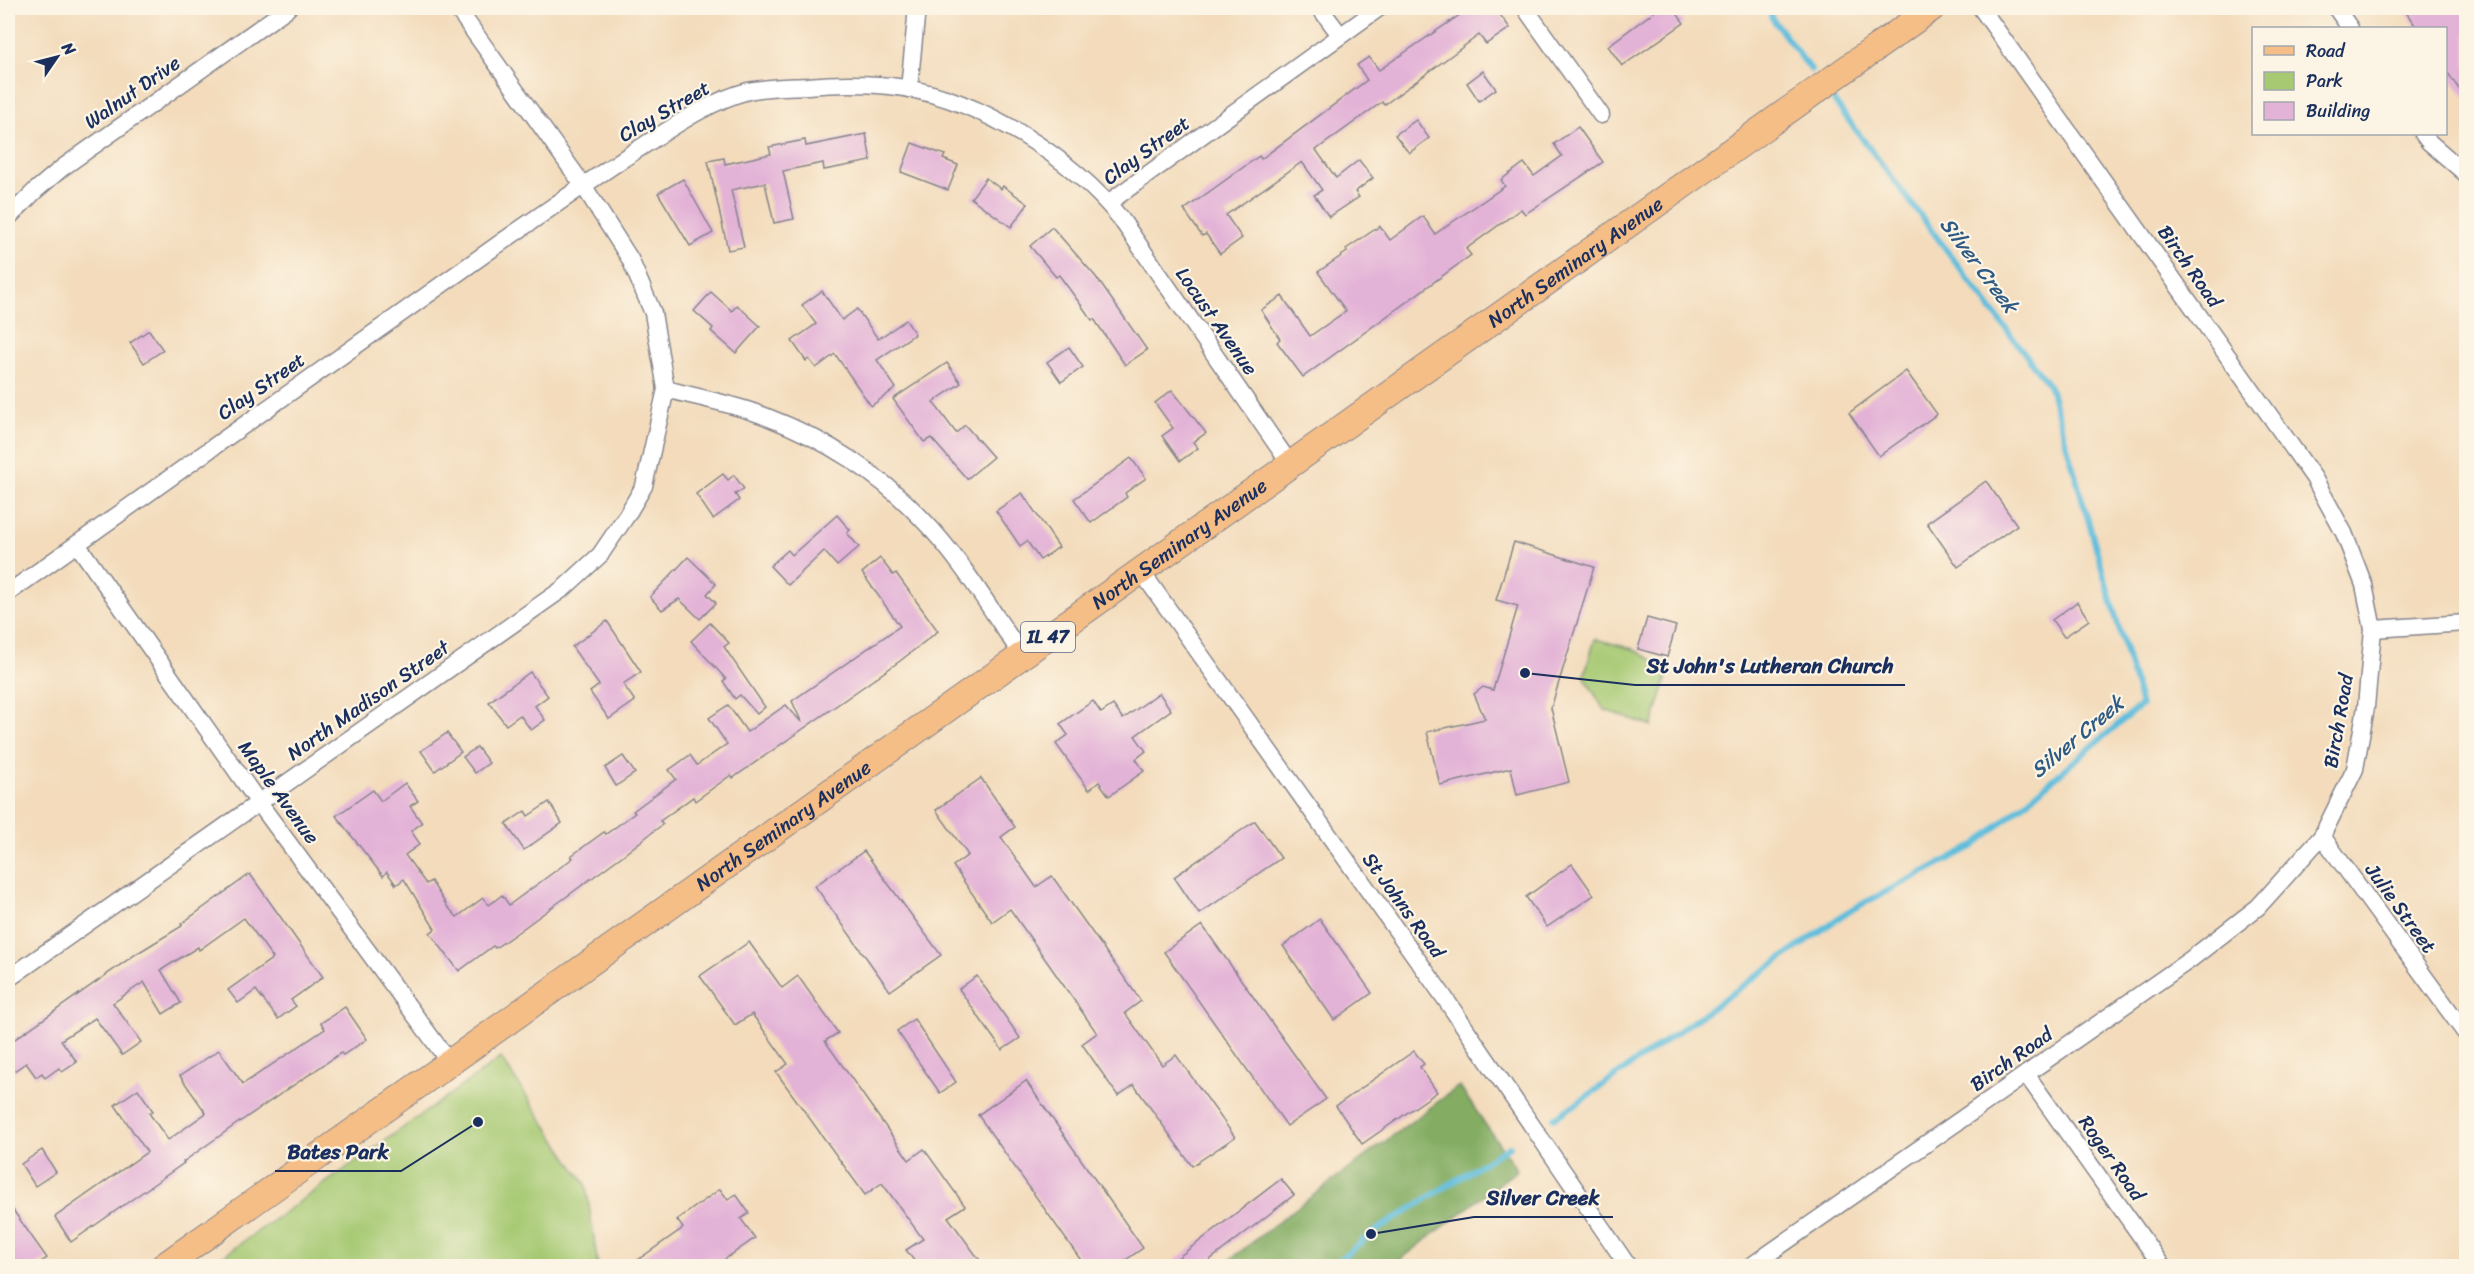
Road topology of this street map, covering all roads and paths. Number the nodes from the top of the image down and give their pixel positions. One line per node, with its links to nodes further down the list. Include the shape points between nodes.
1 (288, 8): 18 (street, Walnut Drive, via 62,168)
2 (457, 8): 16 (street)
3 (917, 8): 12 (street)
4 (1320, 8): 11 (street)
5 (1379, 8): 11 (street, Clay Street)
6 (1525, 8): 13 (street)
7 (1932, 8): 20 (main road, North Seminary Avenue / IL 47)
8 (1981, 8): 25 (street, Birch Road, via 2314,478 2344,533 2364,585)
9 (2336, 8): 10 (street)
10 (2349, 27)
11 (1340, 35): 17 (street, Clay Street)
12 (909, 89): 16 (street, Clay Street, via 864,83 749,91 679,123); 17 (street, Clay Street, via 954,102 1046,148)
13 (1601, 115)
14 (2424, 135): 15 (street)
15 (2466, 174)
16 (583, 185): 19 (street, via 630,259 653,313); 21 (street, Clay Street)
17 (1108, 203): 20 (street, Locust Avenue)
18 (8, 218)
19 (666, 389): 26 (street, via 766,416 824,443 881,480 923,519); 27 (street, North Madison Street, via 644,486 600,555 564,588)
20 (1290, 464): 22 (main road, North Seminary Avenue / IL 47)
21 (77, 544): 23 (street, Clay Street); 27 (street, Maple Avenue)
22 (1141, 571): 26 (main road, North Seminary Avenue / IL 47); 34 (street, St Johns Road, via 1444,997)
23 (8, 593)
24 (2466, 623): 25 (street)
25 (2373, 629): 28 (street, Birch Road, via 2366,707 2355,769)
26 (1022, 655): 31 (main road, North Seminary Avenue / IL 47)
27 (259, 803): 29 (street, North Madison Street); 31 (street, Maple Avenue)
28 (2322, 836): 30 (street, Julie Street); 32 (street, Birch Road, via 2258,907 2191,959)
29 (8, 979)
30 (2466, 1034)
31 (450, 1063): 33 (main road, North Seminary Avenue / IL 47)
32 (2026, 1074): 35 (street, Birch Road); 36 (street, Roger Road)
33 (164, 1266)
34 (1628, 1266)
35 (1751, 1266)
36 (2163, 1266)

